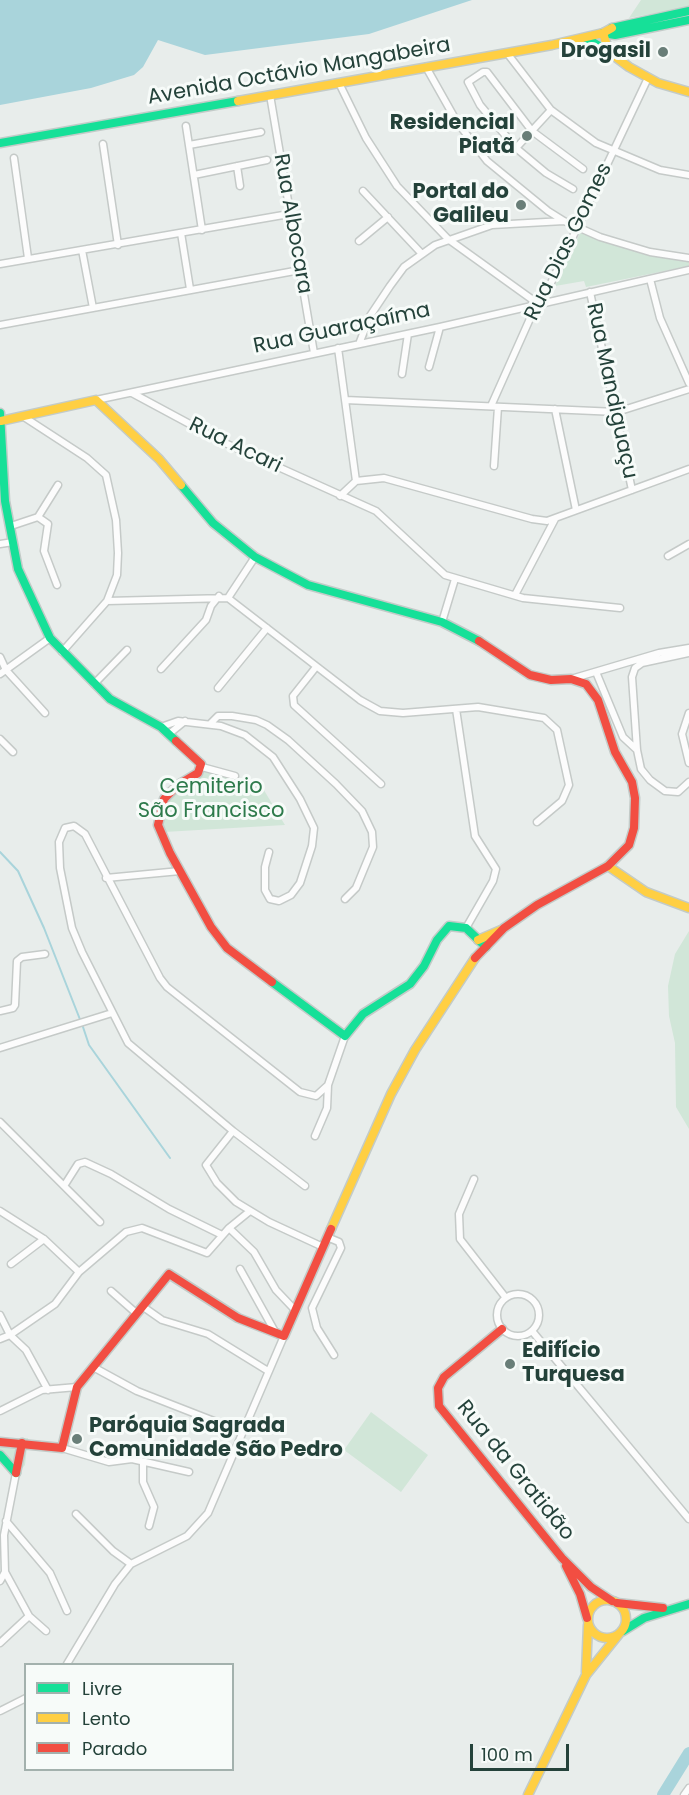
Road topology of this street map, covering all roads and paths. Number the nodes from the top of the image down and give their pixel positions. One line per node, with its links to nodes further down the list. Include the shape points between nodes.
1 (689, 11): 3 (main road, Avenida Octávio Mangabeira, via 615,26)
2 (689, 20): 4 (main road, Avenida Octávio Mangabeira)
3 (603, 33): 4 (main road, Avenida Octávio Mangabeira); 5 (main road, Avenida Octávio Mangabeira); 6 (main road)
4 (615, 35): 6 (main road)
5 (584, 38): 6 (main road); 7 (main road, Avenida Octávio Mangabeira)
6 (609, 52): 9 (main road)
7 (507, 53): 8 (main road, Avenida Octávio Mangabeira); 13 (street)
8 (426, 67): 10 (main road, Avenida Octávio Mangabeira); 33 (street, via 457,122 487,161)
9 (648, 78): 11 (main road); 21 (street, Rua Dias Gomes)
10 (339, 83): 12 (main road, Avenida Octávio Mangabeira); 37 (street, via 397,186)
11 (689, 92)
12 (270, 95): 17 (main road, Avenida Octávio Mangabeira); 31 (street, Rua Albocara)
13 (551, 110): 15 (street); 21 (street)
14 (186, 126): 19 (street)
15 (532, 131): 20 (street); 20 (street, via 487,72 469,81 480,105); 25 (street)
16 (261, 132): 19 (street)
17 (0, 143)
18 (103, 144): 39 (street)
19 (189, 145): 26 (street)
20 (516, 148): 29 (street)
21 (613, 152): 27 (street, via 660,170); 34 (street, Rua Dias Gomes)
22 (14, 158): 42 (street)
23 (267, 160): 24 (street)
24 (237, 166): 26 (street); 28 (street)
25 (583, 169)
26 (194, 175): 35 (street)
27 (689, 175)
28 (240, 186)
29 (573, 189)
30 (363, 191): 32 (street)
31 (290, 214): 35 (street); 45 (street, Rua Albocara)
32 (388, 217): 38 (street); 41 (street)
33 (564, 221): 34 (street); 37 (street, via 492,225)
34 (577, 228): 43 (street, via 624,245); 50 (street, Rua Dias Gomes)
35 (202, 230): 36 (street)
36 (181, 233): 39 (street); 48 (street)
37 (448, 239): 41 (street); 50 (street)
38 (359, 241)
39 (118, 244): 40 (street)
40 (82, 250): 42 (street); 51 (street)
41 (422, 254): 55 (street, via 404,267 390,286 370,316)
42 (28, 258): 44 (street)
43 (689, 258)
44 (0, 264)
45 (300, 270): 48 (street); 57 (street, Rua Albocara)
46 (689, 270): 47 (street, Rua Guaraçaíma)
47 (650, 279): 49 (street, Rua Guaraçaíma); 60 (street, via 660,318)
48 (190, 289): 51 (street)
49 (590, 292): 50 (street, Rua Guaraçaíma); 67 (street, Rua Mandiguaçu)
50 (537, 303): 53 (street, Rua Guaraçaíma); 65 (street, Rua Dias Gomes)
51 (93, 308): 52 (street)
52 (0, 325)
53 (440, 327): 54 (street, Rua Guaraçaíma); 58 (street)
54 (408, 334): 55 (street, Rua Guaraçaíma); 59 (street)
55 (359, 344): 56 (street, Rua Guaraçaíma)
56 (338, 348): 57 (street, Rua Guaraçaíma); 64 (street)
57 (314, 353): 62 (street, Rua Guaraçaíma)
58 (429, 367)
59 (402, 374)
60 (689, 383)
61 (689, 389): 67 (street)
62 (131, 393): 63 (street, Rua Guaraçaíma); 75 (street, Rua Acari, via 225,443)
63 (96, 400): 69 (main road, Rua Guaraçaíma); 85 (main road, via 159,459 213,523)
64 (345, 400): 65 (street); 72 (street)
65 (494, 406): 66 (street); 70 (street)
66 (555, 409): 67 (street); 77 (street)
67 (617, 412): 74 (street, Rua Mandiguaçu)
68 (1, 417): 69 (main road, Rua Guaraçaíma); 76 (main road)
69 (24, 417): 91 (street, via 87,458 106,476 118,553 117,574)
70 (494, 465)
71 (689, 469): 74 (street)
72 (356, 481): 75 (street); 79 (street, via 384,478 532,519)
73 (58, 485): 78 (street)
74 (632, 490): 77 (street)
75 (340, 496): 86 (street, Rua Acari, via 386,518 436,568)
76 (3, 499): 80 (main road)
77 (576, 510): 79 (street)
78 (38, 517): 80 (street); 87 (street, via 48,524 44,551)
79 (555, 519): 89 (street)
80 (11, 526): 81 (main road)
81 (13, 542): 82 (street); 95 (main road, via 30,602)
82 (0, 544)
83 (689, 544): 84 (street)
84 (668, 556)
85 (255, 557): 90 (street); 93 (main road, via 308,585)
86 (455, 579): 89 (street, Rua Acari); 93 (street)
87 (57, 585)
88 (219, 596): 90 (street); 91 (street); 102 (street, via 206,621)
89 (515, 596): 92 (street, Rua Acari)
90 (228, 598): 94 (street)
91 (107, 601): 98 (street)
92 (620, 608)
93 (442, 622): 105 (main road, via 470,635 530,675)
94 (267, 628): 101 (street); 107 (street)
95 (50, 638): 98 (main road); 103 (street)
96 (689, 648): 104 (street)
97 (127, 650): 106 (street)
98 (62, 652): 106 (main road)
99 (689, 653): 116 (street, via 635,668 632,677)
100 (0, 657): 103 (street)
101 (316, 667): 108 (street, via 380,711); 122 (street, via 293,696 294,705)
102 (161, 669)
103 (3, 672): 109 (street)
104 (596, 672): 105 (street); 116 (street, via 623,737)
105 (571, 679): 125 (main road, via 585,684 595,694 615,752 635,791 632,837)
106 (94, 684): 113 (main road, via 126,713)
107 (218, 688)
108 (456, 709): 123 (street, via 478,707 533,714 557,730 569,785 562,801); 130 (street, via 475,836 496,869)
109 (45, 713)
110 (689, 713): 118 (street, via 682,734)
111 (186, 721): 112 (street); 113 (street); 114 (street)
112 (210, 724): 124 (street, via 245,735 264,748 281,768 312,822 314,837 305,872 296,890 279,901 270,899 265,890); 128 (street, via 218,716 232,716 267,725 362,811 372,832 373,847 356,888)
113 (161, 727): 114 (main road)
114 (169, 734): 119 (main road)
115 (0, 739): 117 (street)
116 (637, 750): 121 (street, via 641,769 658,787 678,792)
117 (13, 752)
118 (689, 764)
119 (201, 767): 120 (street); 126 (main road, via 169,792 158,816 165,844)
120 (235, 776)
121 (689, 783)
122 (381, 784)
123 (537, 822)
124 (269, 852)
125 (608, 866): 129 (main road, via 646,892); 131 (main road)
126 (180, 871): 127 (street); 137 (main road, via 227,948)
127 (106, 878): 136 (street, via 85,834 74,826 65,828 59,842 60,868 72,928); 139 (street, via 167,987 300,1092 316,1096)
128 (345, 899)
129 (689, 908)
130 (466, 928): 132 (main road); 137 (main road, via 454,925 445,930 410,984 363,1014)
131 (504, 928): 132 (main road); 133 (main road)
132 (478, 940): 133 (main road)
133 (486, 947): 151 (main road, via 398,1078)
134 (45, 954): 135 (street, via 17,961 15,1005)
135 (0, 1011)
136 (112, 1013): 138 (street); 141 (street, via 132,1048)
137 (345, 1036): 139 (street)
138 (0, 1048)
139 (328, 1085): 142 (street, via 327,1108)
140 (0, 1122): 145 (street)
141 (233, 1131): 144 (street); 147 (street, via 206,1165 230,1197)
142 (315, 1136)
143 (474, 1179): 158 (street, via 459,1214 460,1239)
144 (305, 1185)
145 (64, 1186): 148 (street); 150 (street, via 78,1164 85,1162)
146 (0, 1211): 152 (street)
147 (250, 1211): 149 (street); 153 (street)
148 (100, 1222)
149 (229, 1228): 150 (street); 160 (street, via 254,1252 276,1290)
150 (222, 1235): 156 (street, via 204,1253 142,1228 133,1229 121,1234)
151 (327, 1237): 153 (main road); 168 (street, via 339,1242 341,1248 312,1308 317,1328)
152 (44, 1239): 154 (street); 156 (street)
153 (323, 1247): 160 (main road)
154 (11, 1264)
155 (240, 1269): 163 (street)
156 (79, 1272): 165 (street, via 55,1304)
157 (111, 1291): 159 (street)
158 (506, 1298): 162 (street, via 498,1309); 164 (street, via 519,1294 532,1299 539,1311)
159 (139, 1309): 163 (main road, via 165,1276 173,1275 238,1318); 169 (main road); 170 (street, via 208,1334)
160 (295, 1310): 166 (main road)
161 (0, 1315): 165 (street)
162 (502, 1329): 164 (street, via 517,1336); 187 (main road, Rua da Gratidão, via 444,1377 438,1388 439,1406)
163 (274, 1330): 166 (main road)
164 (532, 1330): 183 (street)
165 (10, 1335): 167 (street); 172 (street, via 26,1350)
166 (284, 1336): 170 (street)
167 (0, 1339)
168 (334, 1355)
169 (95, 1368): 171 (main road); 174 (street, via 137,1391)
170 (268, 1371): 174 (street)
171 (77, 1387): 172 (street); 177 (main road)
172 (48, 1390): 173 (street)
173 (0, 1411)
174 (242, 1432): 188 (street, via 216,1498 198,1526 187,1536)
175 (0, 1442): 176 (main road)
176 (22, 1443): 177 (main road); 181 (main road)
177 (62, 1449): 179 (street, via 109,1462)
178 (0, 1455): 181 (main road)
179 (143, 1462): 180 (street); 185 (street, via 143,1482 154,1507)
180 (189, 1472)
181 (16, 1473): 184 (street)
182 (76, 1514): 188 (street)
183 (689, 1519)
184 (6, 1521): 186 (street); 194 (street, via 50,1573)
185 (149, 1526)
186 (2, 1535): 189 (street)
187 (562, 1558): 191 (main road, Rua da Gratidão, via 591,1587); 196 (main road, Rua da Gratidão, via 580,1594)
188 (131, 1564): 200 (street)
189 (5, 1572): 190 (street); 195 (street)
190 (0, 1581)
191 (614, 1602): 193 (main road, Rua da Gratidão); 196 (main road, via 602,1601 593,1606); 198 (main road, via 626,1616)
192 (689, 1604): 193 (main road, Rua da Gratidão)
193 (670, 1608): 198 (main road, Rua da Gratidão)
194 (67, 1611)
195 (29, 1616): 197 (street); 199 (street)
196 (588, 1622): 198 (main road, via 600,1638 614,1638); 201 (main road, Rua da Gratidão)
197 (46, 1631)
198 (620, 1633): 201 (main road)
199 (0, 1643)
200 (67, 1663)
201 (586, 1675): 205 (main road)
202 (24, 1699): 203 (street)
203 (0, 1710)
204 (689, 1788): 206 (street)
205 (528, 1795)
206 (684, 1795)

